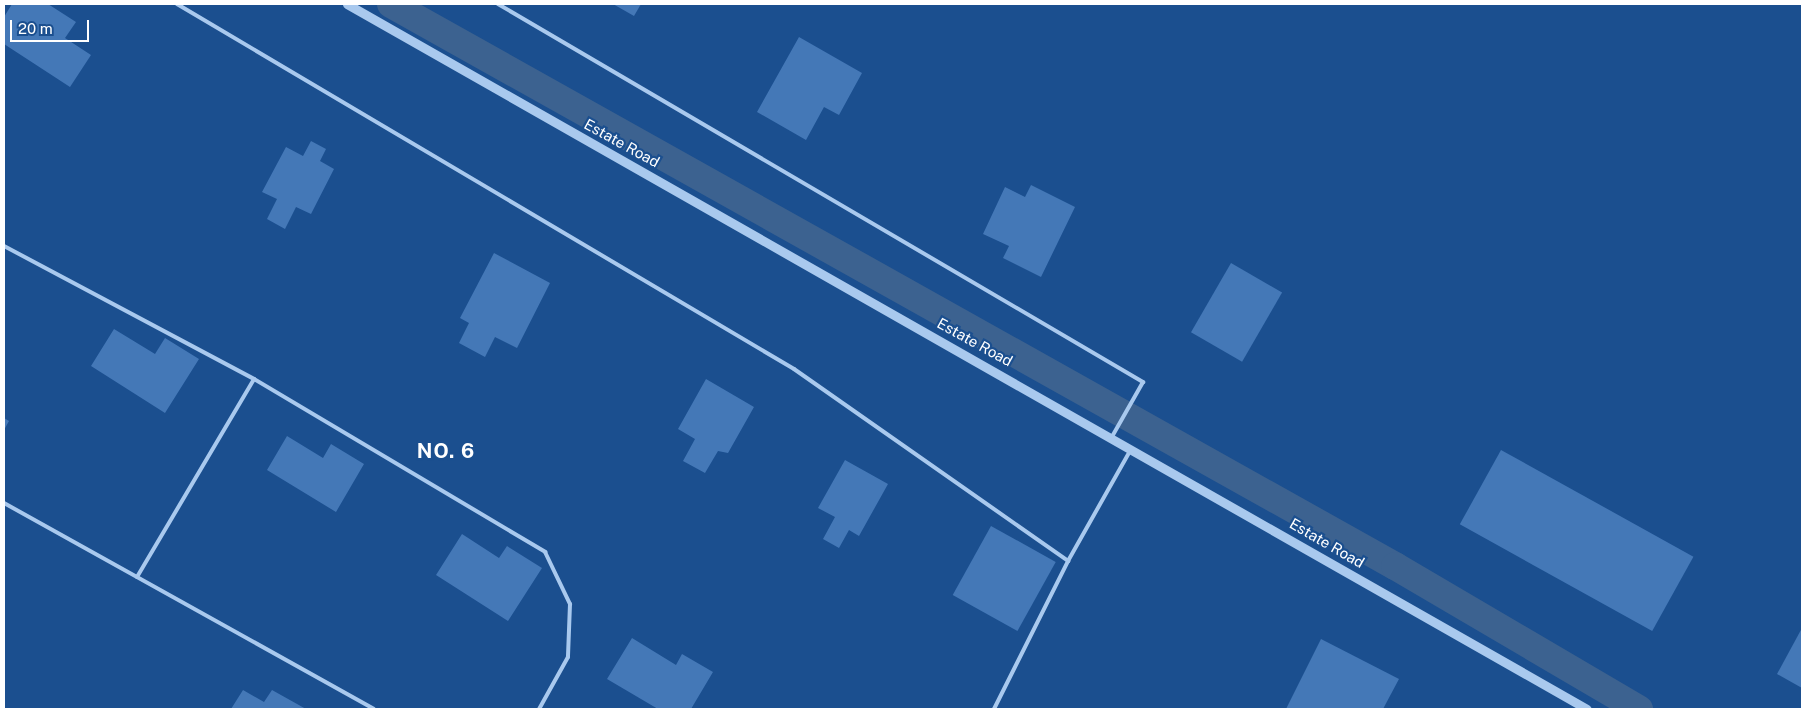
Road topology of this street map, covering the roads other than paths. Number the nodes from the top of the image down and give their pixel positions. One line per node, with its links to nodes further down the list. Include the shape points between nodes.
1 (177, 4): 9 (lane, via 794,369)
2 (347, 4): 6 (street, Estate Road)
3 (498, 4): 6 (lane, via 1143,382)
4 (4, 246): 5 (lane)
5 (254, 379): 10 (lane); 12 (lane, via 545,552 570,604 568,658)
6 (1112, 435): 7 (street, Estate Road)
7 (1133, 447): 9 (lane); 14 (street, Estate Road)
8 (4, 503): 10 (lane)
9 (1068, 561): 13 (lane)
10 (137, 577): 11 (lane)
11 (374, 709)
12 (539, 709)
13 (994, 709)
14 (1587, 709)

